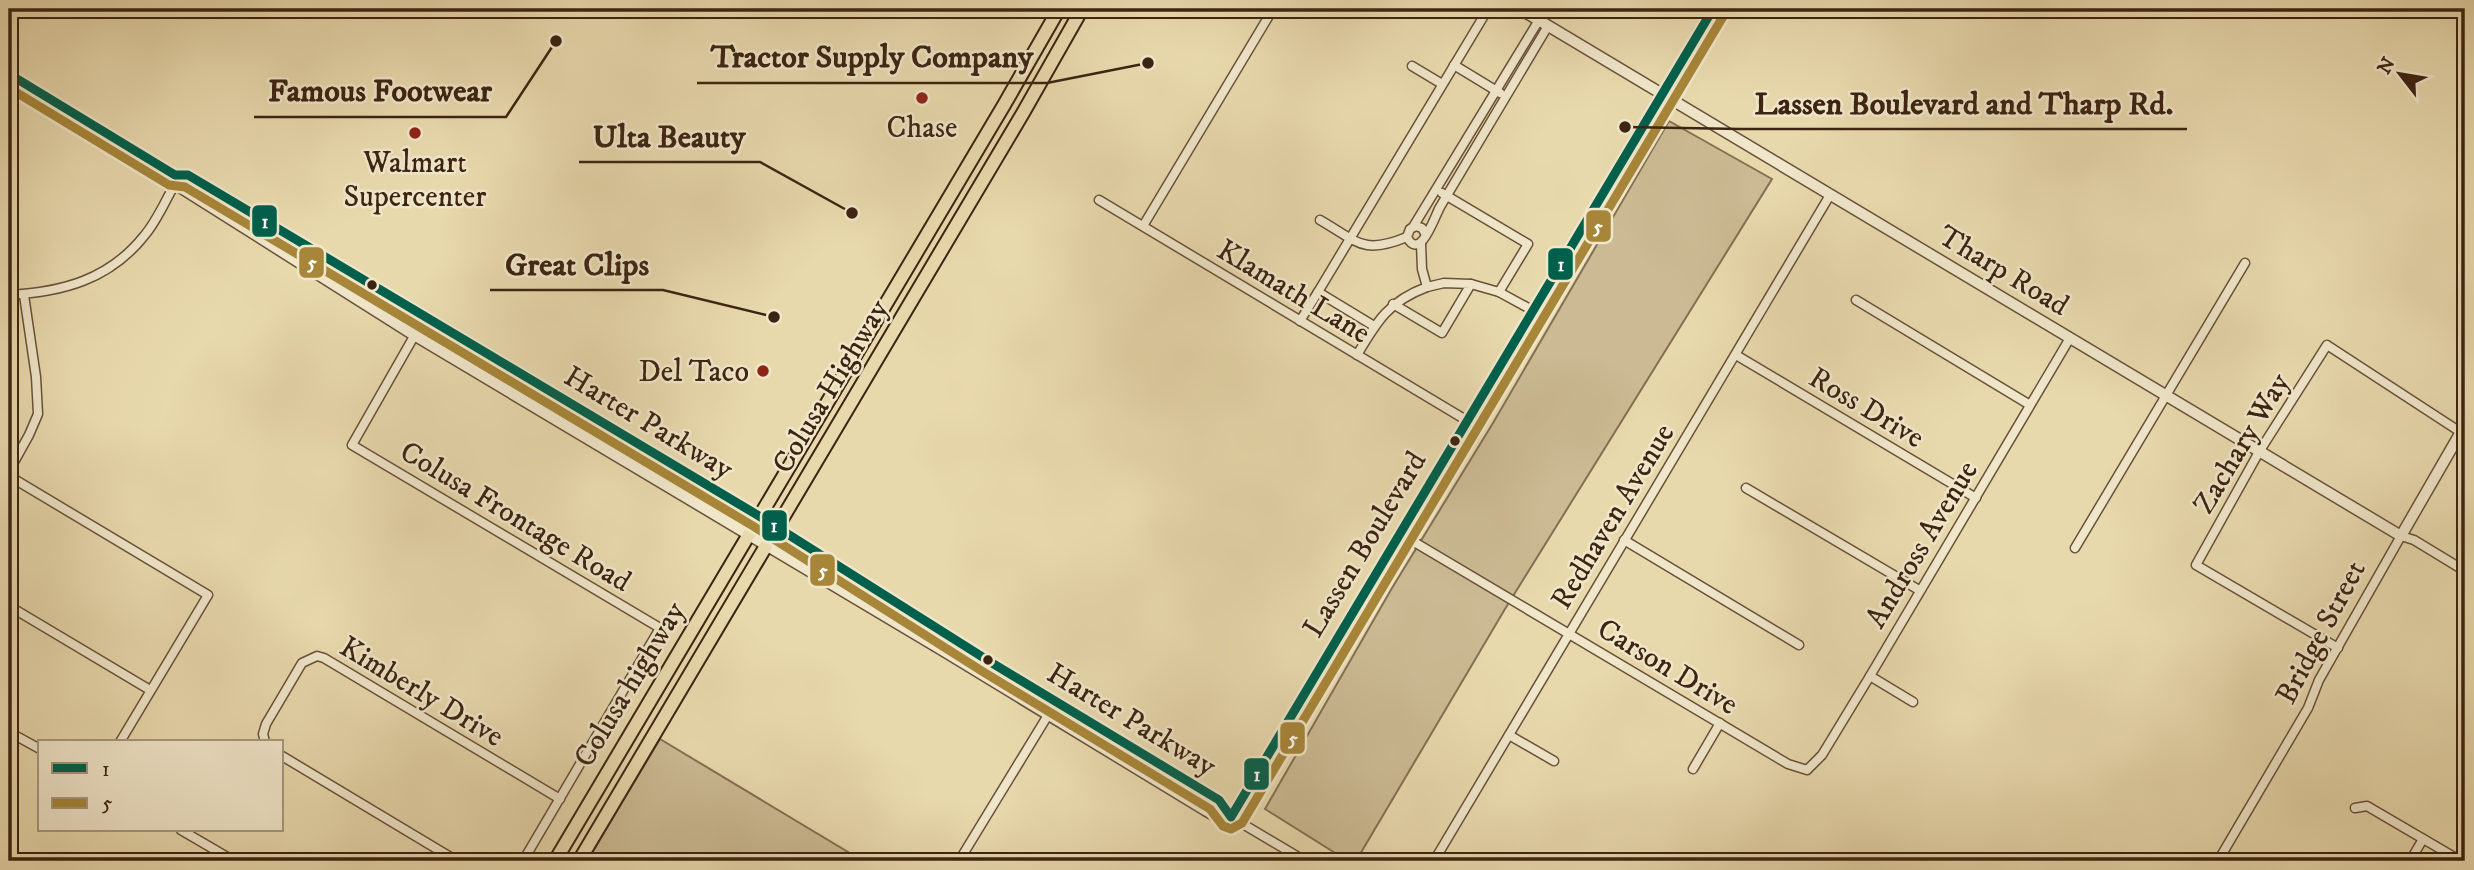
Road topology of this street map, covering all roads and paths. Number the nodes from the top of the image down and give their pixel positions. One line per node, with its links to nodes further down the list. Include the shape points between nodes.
1 (1059, 9): 52 (highway, Colusa Highway)
2 (1082, 9): 53 (highway, Colusa Highway)
3 (1273, 9): 21 (street)
4 (1488, 9): 8 (street)
5 (1520, 9): 7 (street, Tharp Road)
6 (1713, 9): 13 (street, Lassen Boulevard)
7 (1544, 23): 12 (street); 13 (street, Tharp Road); 14 (street)
8 (1454, 65): 11 (street); 12 (street)
9 (1412, 66): 11 (street)
10 (9, 74): 15 (street, Harter Parkway)
11 (1442, 84): 25 (street)
12 (1497, 91): 14 (street); 16 (street)
13 (1662, 94): 17 (street, Tharp Road); 36 (street, Lassen Boulevard)
14 (1506, 96): 18 (street)
15 (175, 180): 33 (street, via 144,236 114,265 79,284); 37 (street, Harter Parkway, via 188,175); 40 (street, Harter Parkway)
16 (1437, 190): 18 (street); 22 (street)
17 (1830, 195): 41 (street, Tharp Road); 43 (street, Redhaven Avenue)
18 (1446, 196): 23 (street); 31 (street, via 1528,244)
19 (1099, 200): 21 (street, Klamath Lane)
20 (1320, 220): 25 (street)
21 (1143, 226): 38 (street, Klamath Lane)
22 (1413, 227): 23 (street); 24 (street)
23 (1426, 233): 26 (street)
24 (1407, 237): 25 (street, via 1373,247); 26 (street, via 1412,244)
25 (1351, 238): 30 (street)
26 (1421, 244): 29 (street)
27 (2245, 263): 44 (street)
28 (1471, 284): 29 (street, via 1444,282); 31 (street); 35 (street, via 1442,333)
29 (1427, 287): 35 (street)
30 (1318, 292): 38 (street); 39 (street)
31 (1499, 292): 36 (street)
32 (9, 295): 33 (street)
33 (24, 295): 49 (street, via 38,414)
34 (1856, 300): 45 (street)
35 (1393, 304): 39 (street)
36 (1532, 310): 46 (street, Lassen Boulevard)
37 (425, 317): 40 (street, Colusa Frontage Road); 52 (street, Harter Parkway)
38 (1300, 321): 42 (street, Klamath Lane)
39 (1374, 326): 42 (street)
40 (414, 335): 55 (street, Harter Parkway); 81 (street, Colusa Frontage Road, via 352,445 660,628)
41 (2070, 338): 44 (street, Tharp Road); 45 (street, Andross Avenue)
42 (1357, 355): 46 (street, Klamath Lane)
43 (1736, 355): 51 (street, Ross Drive); 57 (street, Redhaven Avenue)
44 (2165, 394): 48 (street, Tharp Road); 59 (street)
45 (2030, 405): 51 (street, Andross Avenue)
46 (1466, 420): 54 (street, Lassen Boulevard)
47 (2464, 431): 48 (street, Zachary Way, via 2327,345); 56 (street, Bridge Street)
48 (2259, 452): 56 (street, Tharp Road); 65 (street, Zachary Way, via 2196,565)
49 (9, 473): 67 (street, via 208,595)
50 (1746, 488): 61 (street)
51 (1976, 498): 61 (street, Andross Avenue)
52 (759, 516): 53 (street, Harter Parkway); 55 (highway, Colusa Highway)
53 (777, 527): 58 (highway, Colusa Highway); 68 (street, Harter Parkway)
54 (1399, 533): 63 (street, Carson Drive); 83 (street, Lassen Boulevard)
55 (748, 534): 58 (street, Harter Parkway); 89 (highway, Colusa highway)
56 (2400, 536): 60 (street, Tharp Road); 65 (street, Bridge Street)
57 (1624, 540): 63 (street, Redhaven Avenue); 64 (street)
58 (766, 545): 70 (street, Harter Parkway); 90 (highway, Colusa Highway)
59 (2075, 548)
60 (2465, 570)
61 (1919, 590): 66 (street, Andross Avenue)
62 (9, 606): 67 (street)
63 (1569, 634): 71 (street, Carson Drive); 73 (street, Redhaven Avenue)
64 (1799, 645)
65 (2338, 648): 94 (street, Bridge Street)
66 (1870, 676): 69 (street); 80 (street, Andross Avenue, via 1822,755)
67 (150, 690): 74 (street)
68 (1056, 702): 70 (street); 83 (street, Harter Parkway, via 1219,800)
69 (1913, 702)
70 (1048, 715): 83 (street, Harter Parkway, via 1212,814); 91 (street)
71 (1720, 723): 79 (street); 80 (street, Carson Drive, via 1788,764)
72 (9, 732): 76 (street)
73 (1509, 735): 78 (street); 93 (street, Redhaven Avenue)
74 (121, 740)
75 (264, 740): 81 (street, Kimberly Drive, via 266,724 302,663 317,656)
76 (38, 748)
77 (284, 757): 87 (street)
78 (1554, 761)
79 (1693, 769)
80 (1807, 769)
81 (559, 799): 88 (street, Colusa Frontage Road)
82 (2355, 808): 85 (street, via 2367,806)
83 (1231, 817): 92 (street, Harter Parkway)
84 (184, 832): 86 (street)
85 (2423, 839): 95 (street); 96 (street)
86 (234, 861)
87 (457, 861)
88 (523, 861)
89 (555, 861)
90 (579, 861)
91 (959, 861)
92 (1305, 861)
93 (1434, 861)
94 (2218, 861)
95 (2410, 861)
96 (2461, 861)

